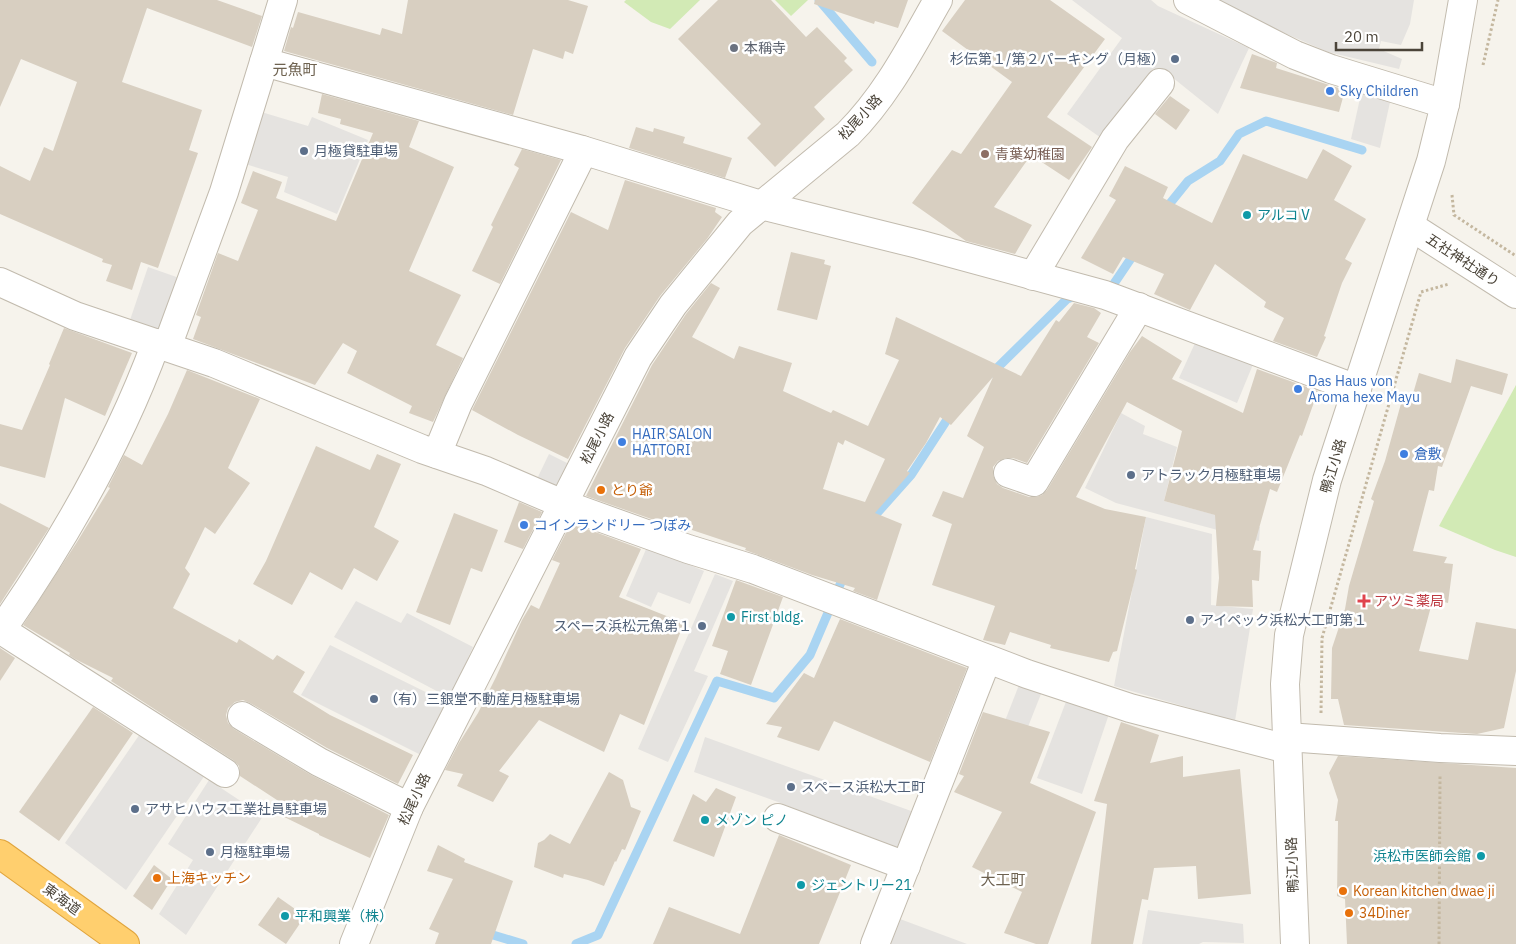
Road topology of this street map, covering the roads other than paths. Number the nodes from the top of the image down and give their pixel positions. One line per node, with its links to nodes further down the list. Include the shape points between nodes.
1 (283, 0): 5 (street)
2 (938, 0): 9 (street, 松尾小路, via 891,81 864,118)
3 (1188, 0): 7 (street, via 1296,55)
4 (1463, 0): 7 (street, 鴨江小路)
5 (264, 62): 8 (street); 15 (street, via 224,192)
6 (1160, 83): 11 (street, via 1115,139)
7 (1445, 104): 10 (street, 鴨江小路)
8 (582, 150): 9 (street); 17 (street, via 458,403)
9 (761, 205): 11 (street); 19 (street, 松尾小路, via 740,223 655,330)
10 (1410, 226): 13 (street, 五社神社通り); 16 (street, 鴨江小路)
11 (1033, 276): 14 (street)
12 (0, 282): 15 (street, via 75,316)
13 (1516, 294)
14 (1139, 307): 16 (street); 18 (street, via 1034,482)
15 (161, 345): 17 (street); 20 (street, via 111,448 34,582)
16 (1357, 389): 23 (street, 鴨江小路, via 1327,480 1289,635 1285,684)
17 (437, 454): 19 (street)
18 (1008, 473)
19 (564, 504): 21 (street, via 753,570); 26 (street, 松尾小路)
20 (2, 625): 25 (street, via 6,632)
21 (987, 659): 23 (street, via 1130,708); 29 (street)
22 (242, 716): 26 (street, via 319,762)
23 (1287, 749): 24 (street, via 1287,737); 33 (street, 鴨江小路)
24 (1516, 750)
25 (225, 773)
26 (409, 807): 31 (street, 松尾小路)
27 (778, 818): 29 (street)
28 (0, 854): 30 (highway, 東海道)
29 (906, 866): 32 (street)
30 (125, 944)
31 (354, 944)
32 (875, 944)
33 (1295, 944)

